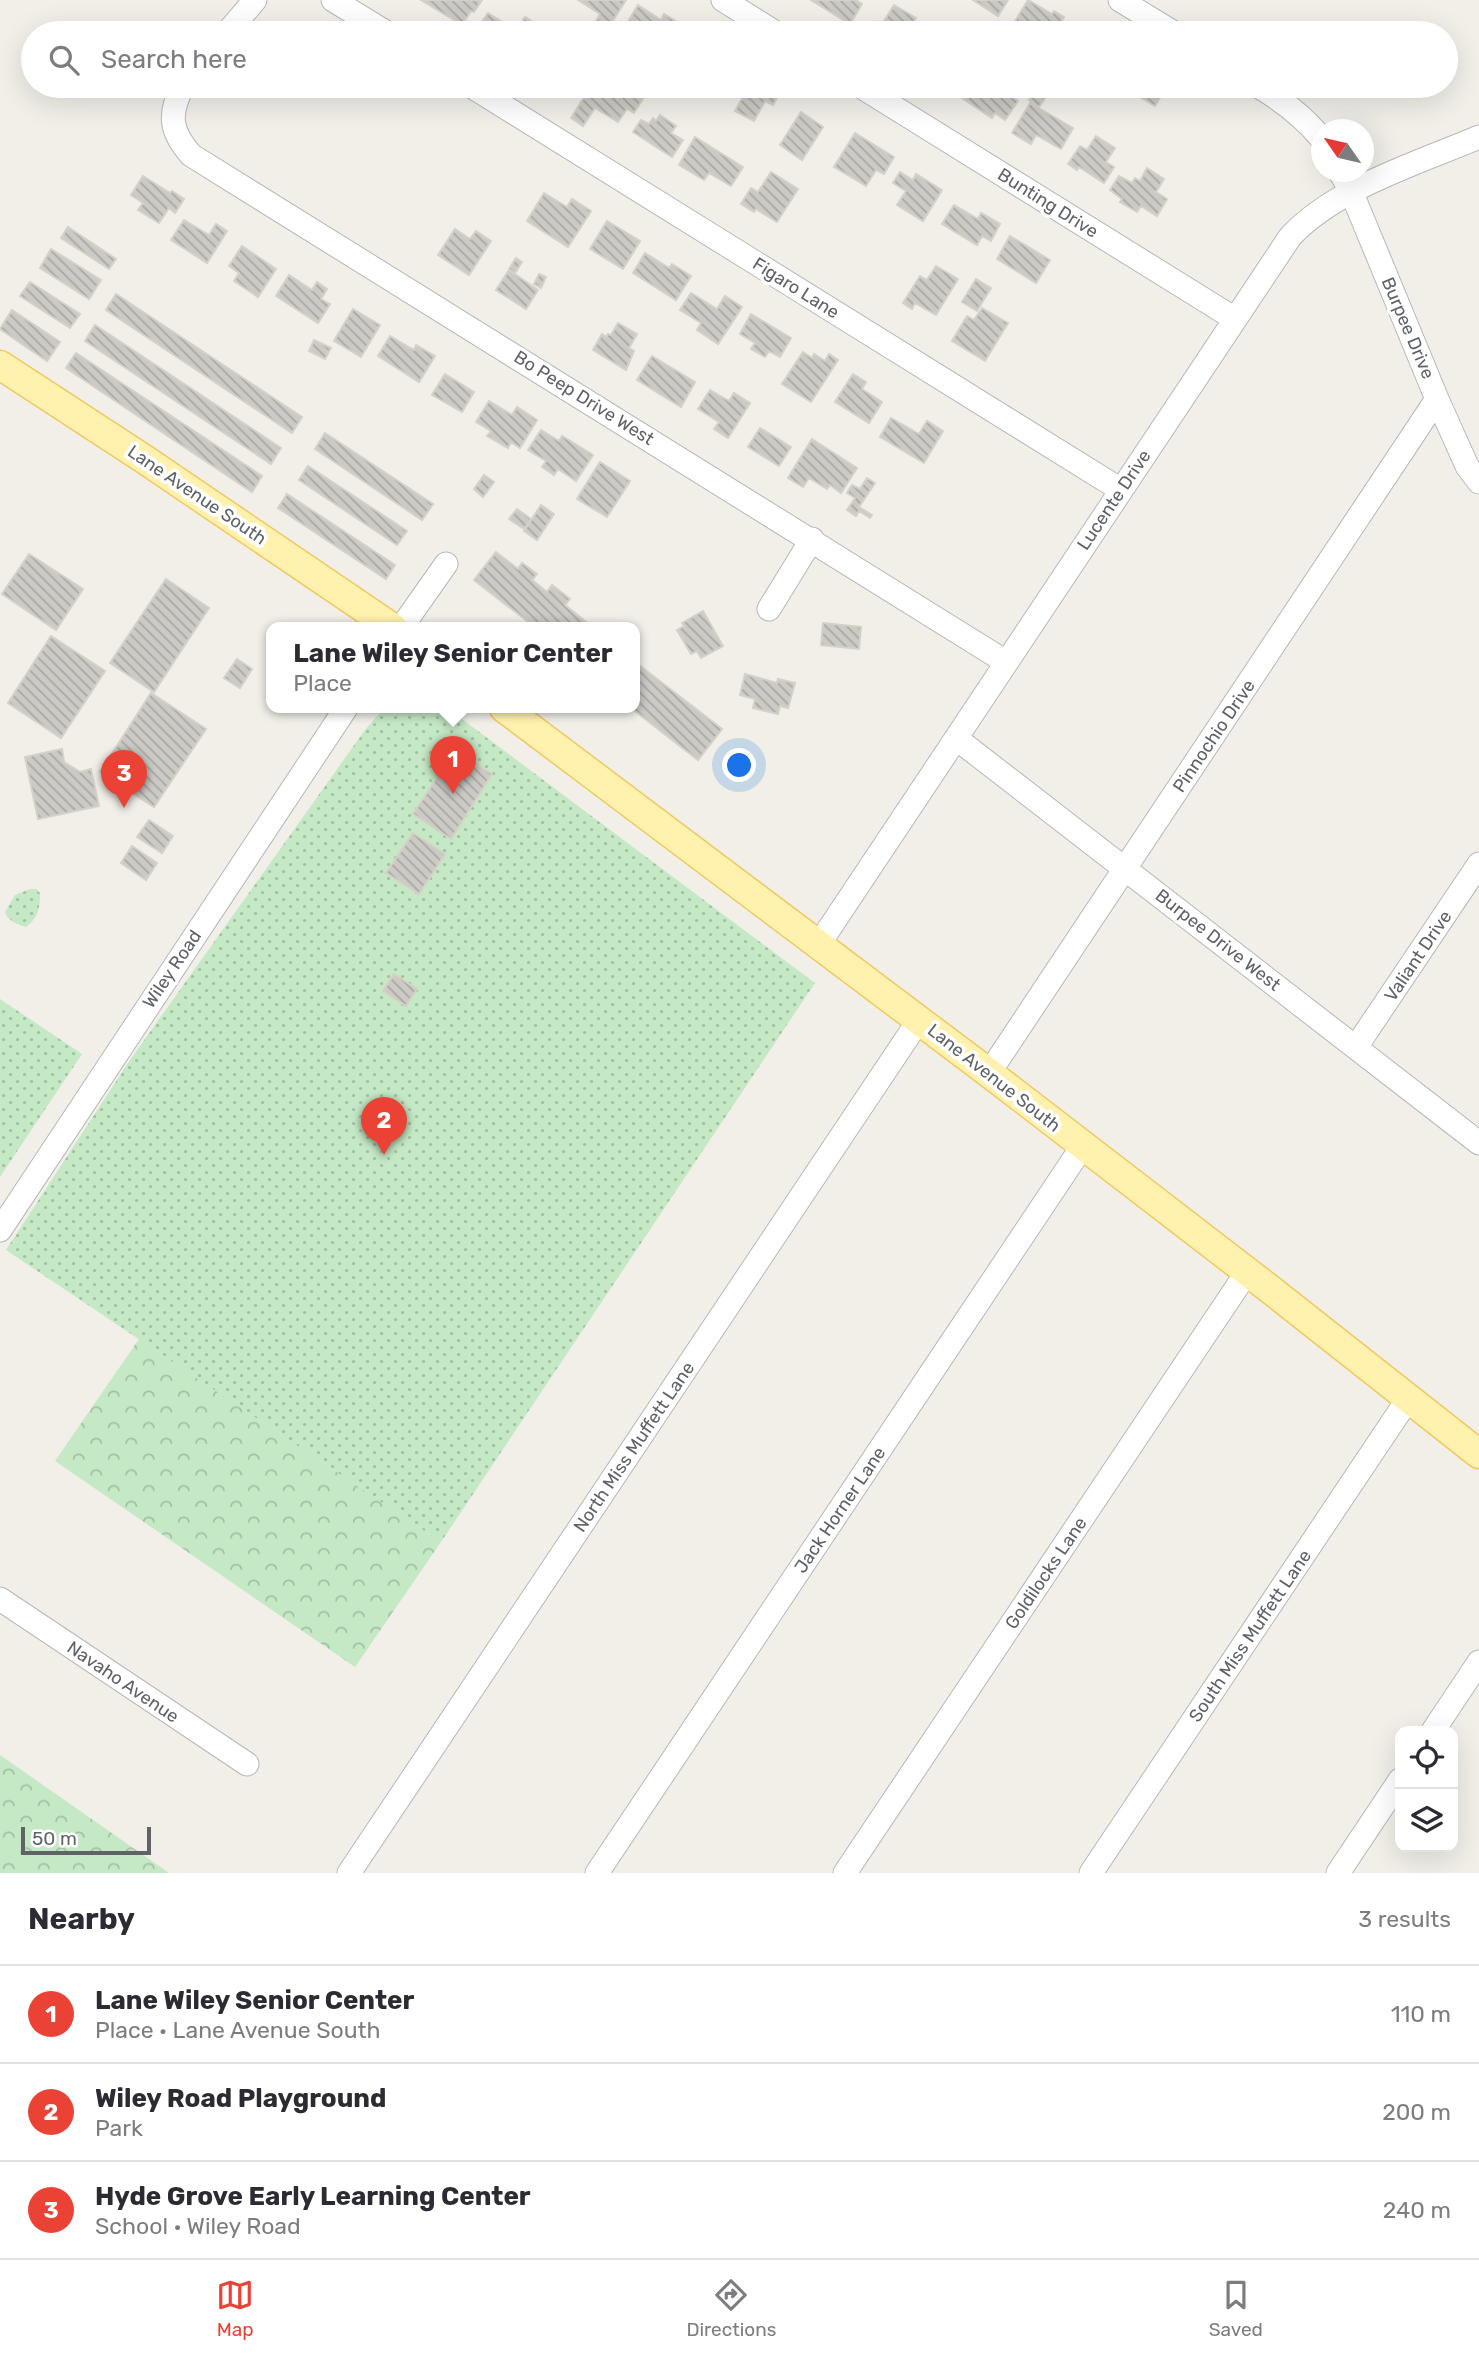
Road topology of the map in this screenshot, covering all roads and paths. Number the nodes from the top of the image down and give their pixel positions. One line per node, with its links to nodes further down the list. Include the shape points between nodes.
1 (255, 0): 5 (street)
2 (333, 0): 6 (street)
3 (723, 0): 7 (street)
4 (1120, 0): 8 (street)
5 (237, 21)
6 (367, 21)
7 (757, 21)
8 (1154, 21)
9 (177, 98): 23 (street, Bo Peep Drive West, via 173,124 178,141 191,155)
10 (490, 98): 22 (street, Figaro Lane)
11 (879, 98): 18 (street, Bunting Drive)
12 (1278, 98): 13 (street)
13 (1311, 126)
14 (1479, 137): 15 (street, Lucente Drive)
15 (1374, 171)
16 (1344, 182): 18 (street, Lucente Drive, via 1296,230)
17 (1345, 182): 20 (street, Burpee Drive)
18 (1235, 319): 22 (street, Lucente Drive)
19 (0, 365): 26 (main road, Lane Avenue South)
20 (1437, 399): 21 (street, Burpee Drive); 33 (street, Pinnochio Drive)
21 (1479, 482)
22 (1121, 490): 28 (street, Lucente Drive)
23 (812, 539): 25 (street); 28 (street, Bo Peep Drive West)
24 (446, 564): 27 (street)
25 (769, 609)
26 (384, 622)
27 (405, 622)
28 (1006, 662): 31 (street, Lucente Drive)
29 (342, 713): 40 (street, Wiley Road)
30 (511, 713): 34 (main road, Lane Avenue South)
31 (957, 739): 33 (street, Burpee Drive West); 34 (street, Lucente Drive)
32 (1479, 864): 36 (street, Valiant Drive)
33 (1126, 869): 36 (street, Burpee Drive West); 37 (street, Pinnochio Drive)
34 (819, 944): 35 (main road, Lane Avenue South)
35 (919, 1020): 37 (main road, Lane Avenue South); 49 (street, North Miss Muffett Lane)
36 (1356, 1047): 38 (street, Burpee Drive West)
37 (989, 1073): 39 (main road, Lane Avenue South)
38 (1479, 1143)
39 (1082, 1147): 41 (main road, Lane Avenue South); 50 (street, Jack Horner Lane)
40 (0, 1230)
41 (1247, 1272): 42 (main road, Lane Avenue South); 51 (street, Goldilocks Lane)
42 (1408, 1399): 43 (main road, Lane Avenue South); 52 (street, South Miss Muffett Lane)
43 (1479, 1454)
44 (0, 1599): 47 (street, Navaho Avenue)
45 (1479, 1662): 46 (street)
46 (1436, 1726)
47 (247, 1764)
48 (1395, 1788): 53 (street)
49 (349, 1873)
50 (597, 1873)
51 (845, 1873)
52 (1091, 1873)
53 (1338, 1873)

